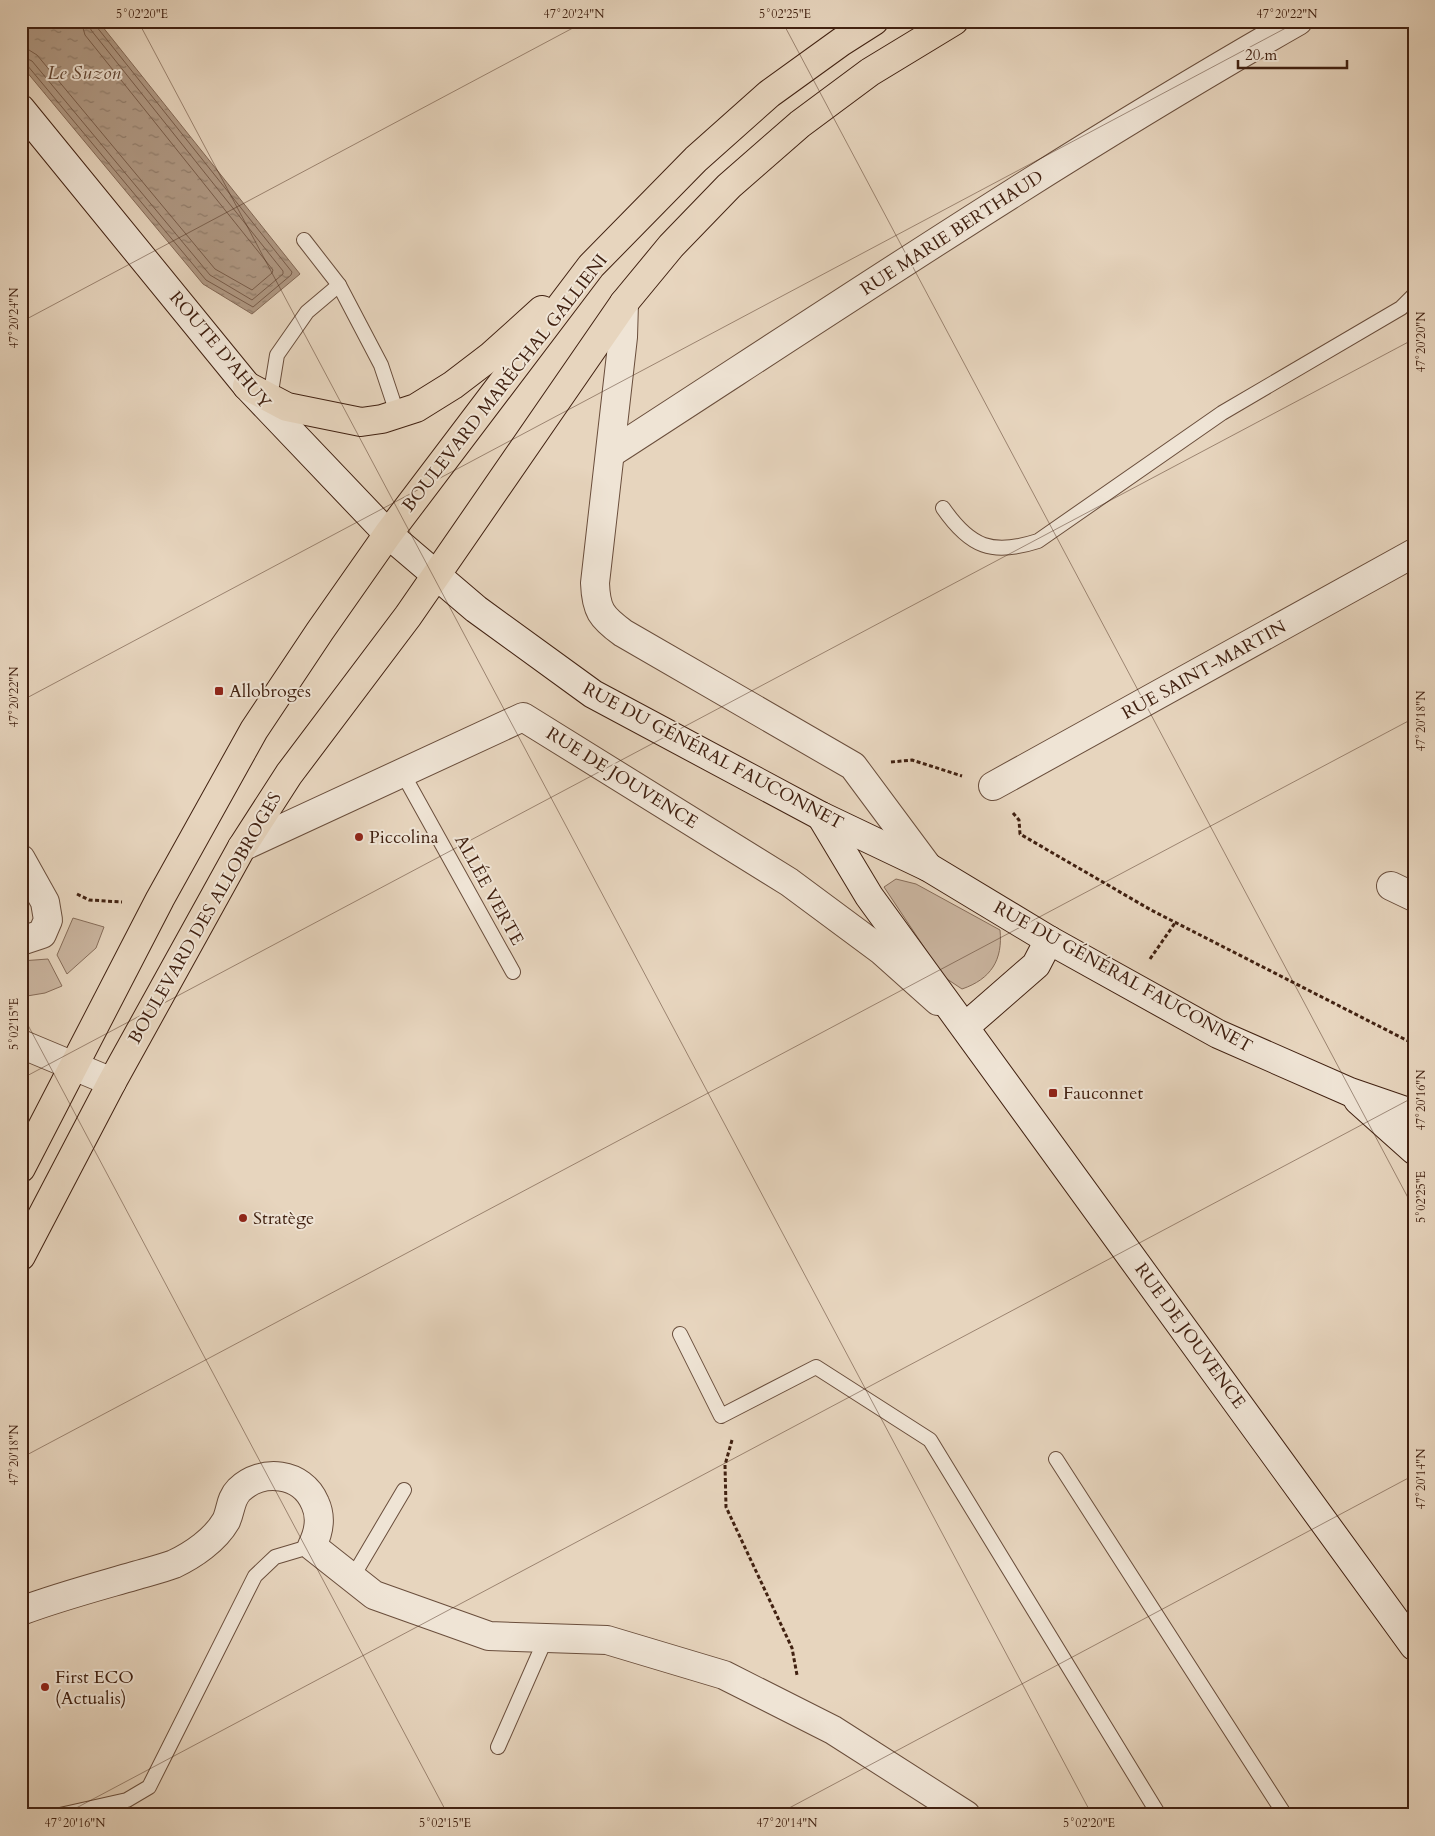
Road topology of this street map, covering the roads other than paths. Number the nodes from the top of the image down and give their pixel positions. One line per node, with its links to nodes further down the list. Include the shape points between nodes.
1 (874, 21): 6 (main road, BOULEVARD MARÉCHAL GALLIENI, via 762,101 696,159)
2 (954, 21): 9 (main road, via 870,72 786,136 729,186 671,246)
3 (1298, 21): 12 (street, RUE MARIE BERTHAUD, via 1204,74 1007,197)
4 (21, 109): 10 (street, ROUTE D'AHUY)
5 (304, 240): 7 (lane)
6 (591, 266): 11 (main road, via 491,356 416,408); 14 (main road, BOULEVARD MARÉCHAL GALLIENI)
7 (338, 285): 10 (lane, via 307,312 277,355); 11 (lane, via 381,365)
8 (1414, 295): 13 (lane, via 1401,308 1222,413 1038,540 1010,548 987,546 958,530)
9 (624, 303): 12 (street); 16 (main road)
10 (259, 392): 11 (main road, via 287,407 362,422); 14 (street, ROUTE D'AHUY)
11 (398, 414)
12 (611, 453): 22 (street, RUE DU GÉNÉRAL FAUCONNET, via 595,583 599,612 622,633 853,766)
13 (943, 508)
14 (388, 534): 16 (street, ROUTE D'AHUY); 28 (main road, via 254,730 160,898)
15 (1414, 553): 18 (street, RUE SAINT-MARTIN)
16 (437, 575): 19 (street, RUE DU GÉNÉRAL FAUCONNET, via 476,608 593,694); 20 (main road, BOULEVARD DES ALLOBROGES, via 288,774)
17 (402, 774): 20 (street, RUE DE JOUVENCE); 25 (lane, ALLÉE VERTE); 26 (street, RUE DE JOUVENCE, via 523,717 789,882 882,952)
18 (993, 786)
19 (821, 816): 22 (street, RUE DU GÉNÉRAL FAUCONNET); 26 (street, RUE DE JOUVENCE, via 869,896)
20 (242, 847): 29 (main road, BOULEVARD DES ALLOBROGES)
21 (21, 859): 24 (street, via 45,902 48,920 42,934)
22 (928, 867): 23 (street, RUE DU GÉNÉRAL FAUCONNET)
23 (1049, 940): 26 (street, via 1036,965); 30 (street, RUE DU GÉNÉRAL FAUCONNET, via 1218,1034)
24 (21, 942)
25 (513, 972)
26 (966, 1026): 42 (street, RUE DE JOUVENCE)
27 (21, 1044): 28 (street)
28 (74, 1065): 29 (street); 33 (main road)
29 (112, 1082): 34 (main road, BOULEVARD DES ALLOBROGES)
30 (1350, 1092): 31 (street, RUE DU GÉNÉRAL FAUCONNET); 32 (street, RUE DU GÉNÉRAL FAUCONNET)
31 (1414, 1114)
32 (1414, 1150)
33 (21, 1168)
34 (21, 1256)
35 (680, 1334): 47 (lane, via 721,1416 816,1367 930,1440)
36 (1056, 1459): 48 (lane)
37 (404, 1490): 39 (lane)
38 (312, 1546): 39 (street); 40 (street, via 318,1532 319,1517 311,1496 294,1480 264,1476 237,1492 229,1505 226,1520 203,1548 173,1564); 45 (lane, via 276,1557 255,1576 149,1787 127,1800)
39 (352, 1578): 41 (street, via 374,1595 489,1636)
40 (21, 1611)
41 (546, 1638): 43 (lane); 44 (street, via 607,1640 724,1675 834,1730)
42 (1414, 1646)
43 (498, 1747)
44 (938, 1807): 46 (street)
45 (60, 1815)
46 (966, 1815)
47 (1158, 1815)
48 (1285, 1815)

